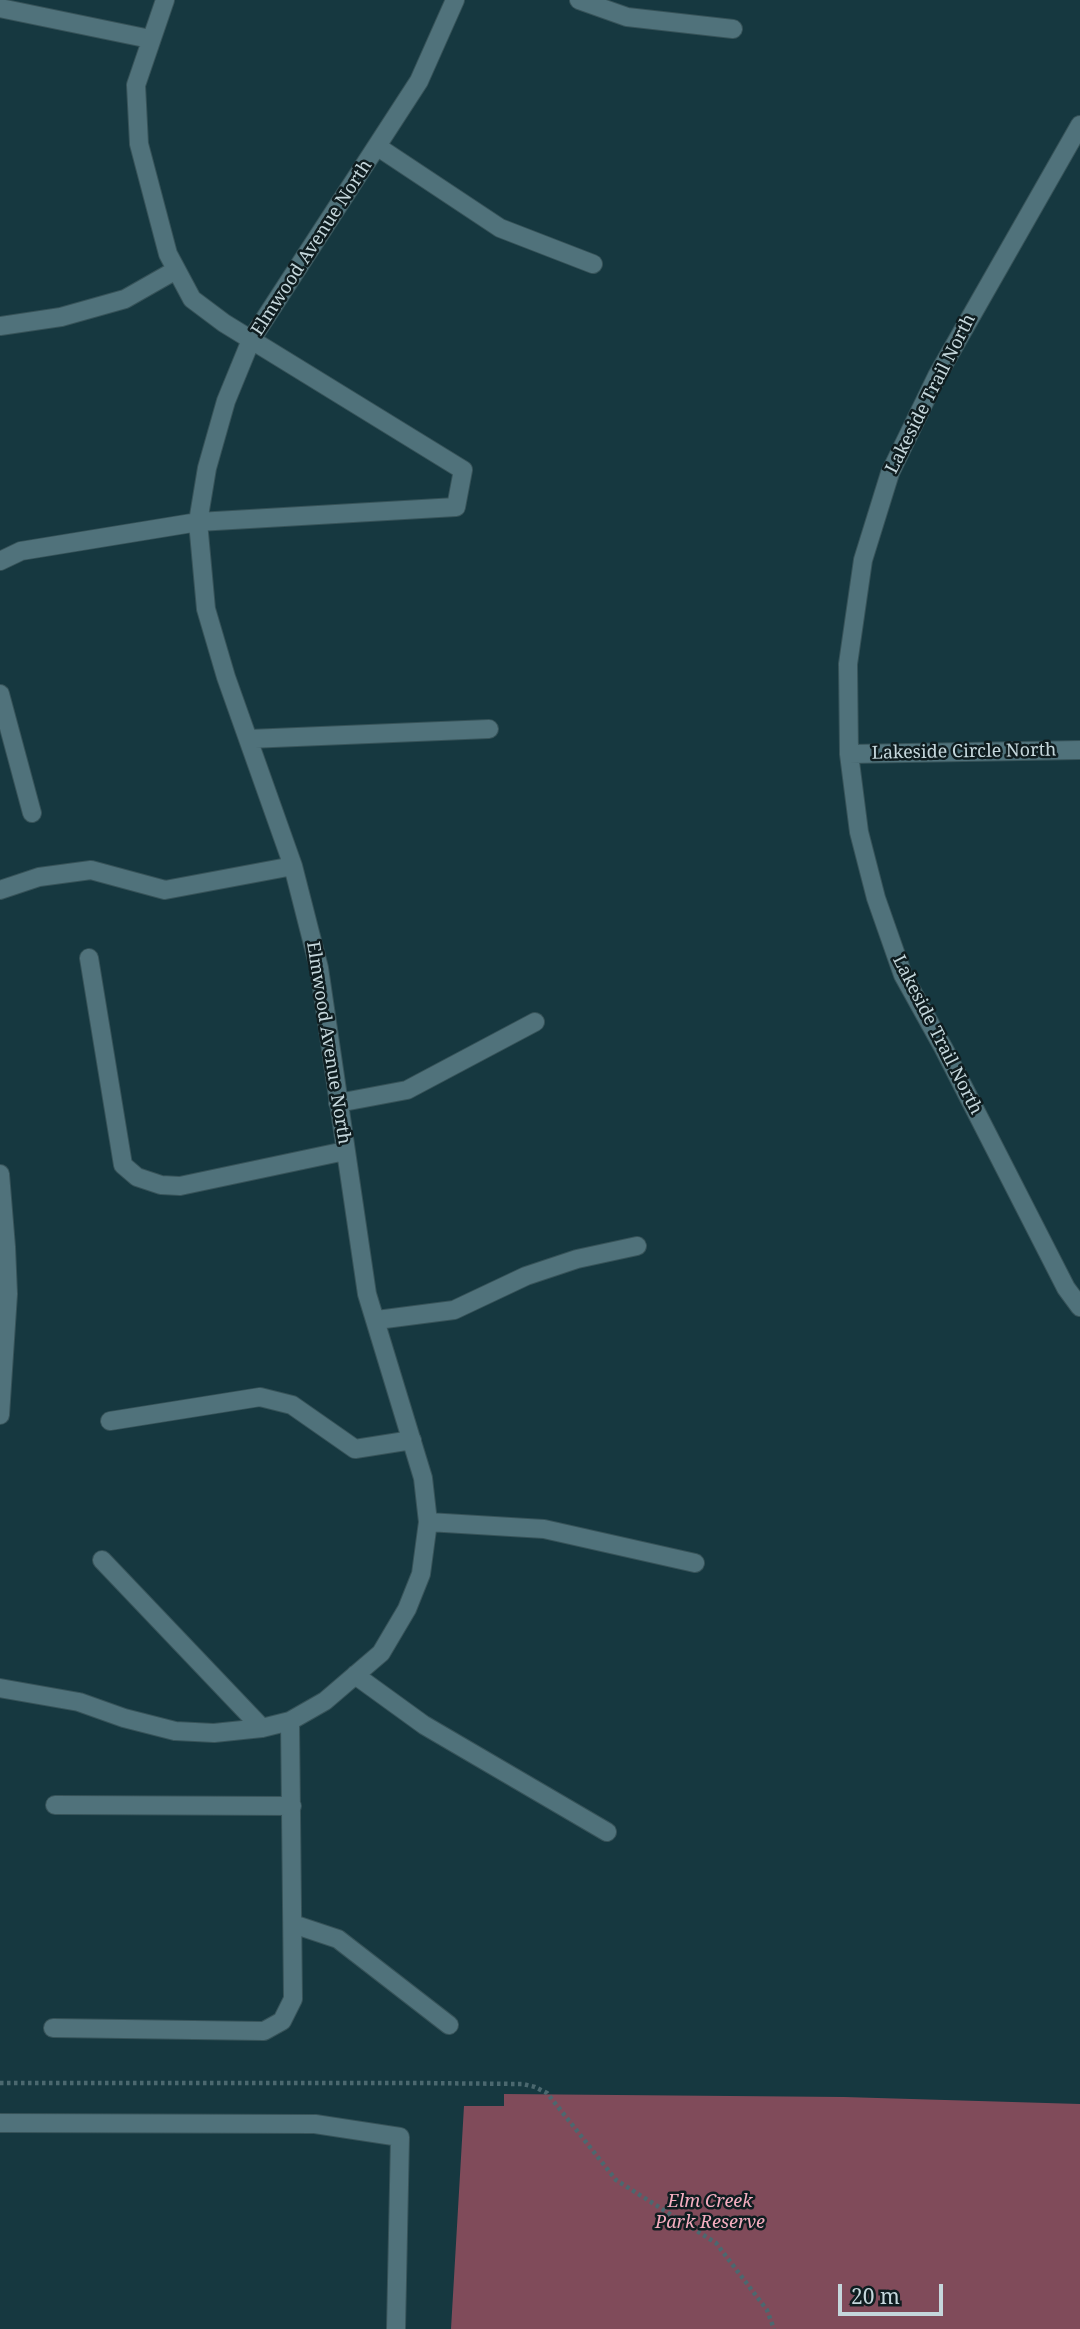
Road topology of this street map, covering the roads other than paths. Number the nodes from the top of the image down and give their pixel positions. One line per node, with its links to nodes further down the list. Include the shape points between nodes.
1 (165, 0): 6 (street)
2 (456, 0): 8 (street, Elmwood Avenue North, via 419,81)
3 (579, 0): 5 (street, via 627,17)
4 (0, 8): 6 (street)
5 (733, 29)
6 (150, 39): 10 (street, via 136,85 139,144)
7 (1080, 125): 19 (street, Lakeside Trail North, via 937,376 890,473 861,573 848,664)
8 (378, 147): 9 (street, via 500,228); 12 (street, Elmwood Avenue North)
9 (593, 264)
10 (176, 270): 11 (street, via 125,299 61,317); 12 (street, via 192,299)
11 (0, 326)
12 (251, 340): 13 (street, Elmwood Avenue North, via 226,401); 13 (street, via 463,470 456,507)
13 (198, 522): 14 (street, via 21,551); 17 (street, Elmwood Avenue North, via 206,609)
14 (0, 561)
15 (0, 694): 20 (street)
16 (489, 729): 17 (street)
17 (249, 740): 21 (street, Elmwood Avenue North)
18 (1080, 750): 19 (street, Lakeside Circle North)
19 (849, 754): 29 (street, Lakeside Trail North, via 859,832 903,975)
20 (32, 813)
21 (293, 866): 22 (street, via 165,890 91,870 39,877); 25 (street, Elmwood Avenue North, via 319,968)
22 (0, 890)
23 (89, 958): 26 (street, via 123,1165 137,1177 180,1186)
24 (535, 1022): 25 (street, via 407,1090)
25 (338, 1103): 26 (street, Elmwood Avenue North)
26 (345, 1151): 30 (street, Elmwood Avenue North, via 368,1294)
27 (0, 1174): 31 (street, via 8,1294)
28 (638, 1246): 30 (street, via 526,1276 454,1310)
29 (1080, 1307)
30 (377, 1320): 33 (street, Elmwood Avenue North)
31 (0, 1415)
32 (110, 1421): 33 (street, via 260,1397 292,1405 355,1449)
33 (412, 1440): 34 (street, Elmwood Avenue North, via 423,1478)
34 (428, 1522): 36 (street, via 544,1529); 37 (street, Elmwood Avenue North, via 421,1574 407,1609 381,1653)
35 (102, 1560): 40 (street)
36 (695, 1563)
37 (355, 1675): 39 (street, Elmwood Avenue North, via 325,1701); 43 (street, via 424,1725)
38 (0, 1688): 40 (street, Elmwood Avenue North, via 79,1702 175,1731)
39 (290, 1721): 40 (street, Elmwood Avenue North); 42 (street)
40 (262, 1728)
41 (55, 1805): 42 (street)
42 (292, 1806): 44 (street)
43 (607, 1832)
44 (293, 1924): 45 (street, via 338,1939); 46 (street, via 293,1999 282,2021 264,2031)
45 (449, 2025)
46 (53, 2028)
47 (0, 2123): 48 (street, via 315,2124 400,2137)
48 (397, 2329)

